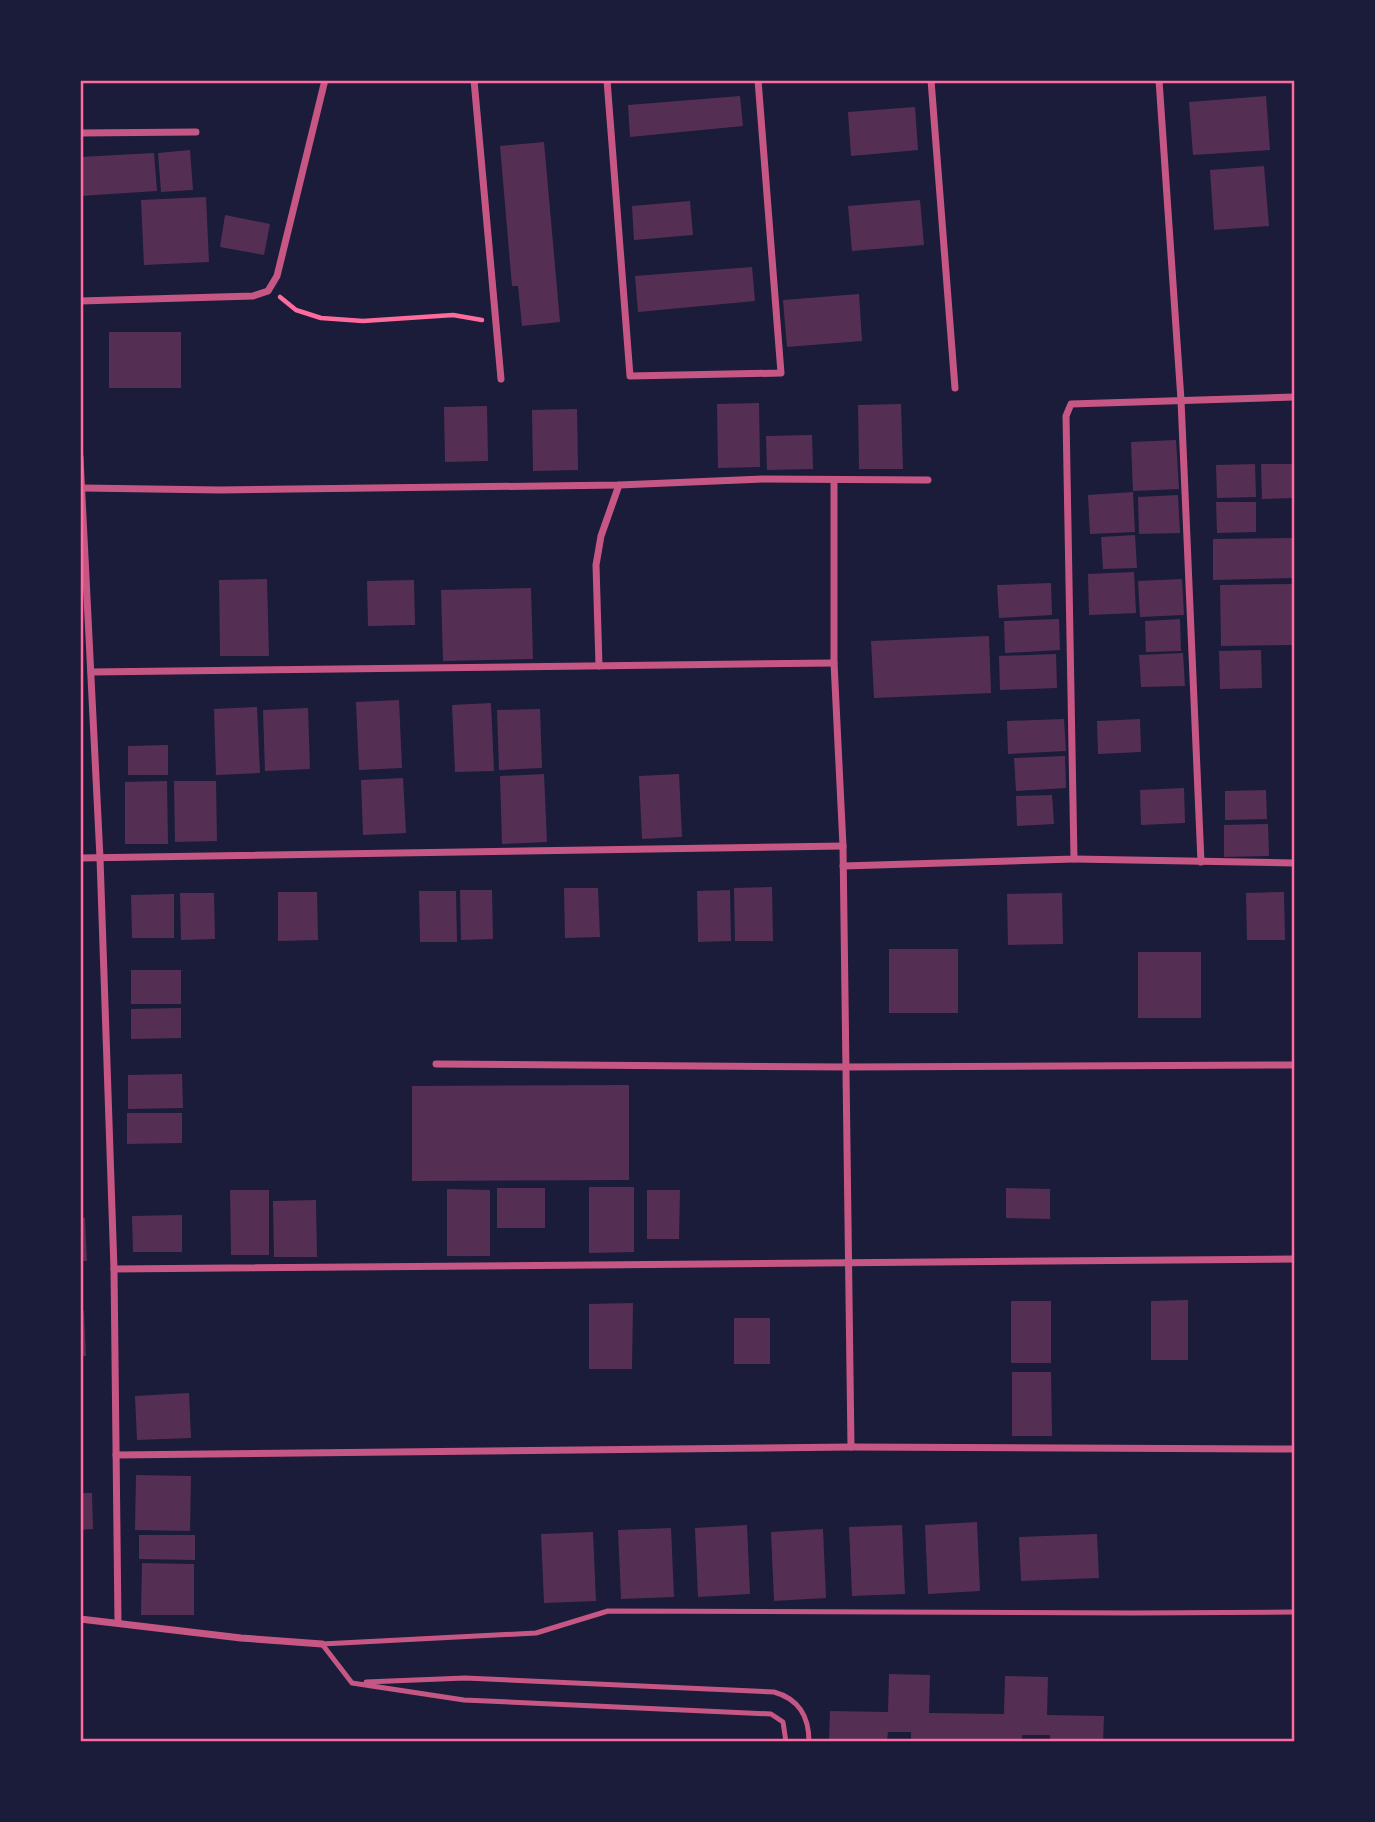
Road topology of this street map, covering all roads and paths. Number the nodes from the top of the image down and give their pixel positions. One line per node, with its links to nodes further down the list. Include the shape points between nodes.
1 (326, 80): 9 (street)
2 (474, 80): 11 (street)
3 (607, 80): 4 (street, via 630,376 781,373)
4 (758, 80)
5 (931, 80): 13 (street)
6 (1158, 80): 15 (street)
7 (196, 132): 8 (street)
8 (80, 133)
9 (277, 276): 10 (street, via 268,291 253,296); 11 (path, via 278,296 296,310 321,318 363,321 453,315)
10 (80, 301)
11 (496, 323): 12 (street)
12 (501, 379)
13 (955, 388)
14 (1294, 397): 15 (street)
15 (1181, 400): 27 (street, via 1071,404 1066,416); 28 (street)
16 (80, 457): 20 (street)
17 (928, 480): 18 (street)
18 (834, 481): 19 (street); 21 (street)
19 (619, 485): 20 (street); 22 (street, via 596,565)
20 (82, 488): 23 (street)
21 (834, 663): 22 (street); 24 (street)
22 (599, 666): 23 (street)
23 (91, 672): 26 (street)
24 (843, 846): 26 (street); 30 (street)
25 (80, 858): 26 (street)
26 (100, 858): 36 (street)
27 (1074, 859): 28 (street); 30 (street)
28 (1201, 862): 29 (street)
29 (1294, 863)
30 (843, 866): 33 (street)
31 (436, 1065): 33 (street)
32 (1294, 1065): 33 (street)
33 (847, 1067): 35 (street)
34 (1294, 1259): 35 (street)
35 (848, 1264): 36 (street); 37 (street)
36 (114, 1269): 39 (street)
37 (851, 1447): 38 (street); 39 (street)
38 (1294, 1449)
39 (116, 1455): 42 (street)
40 (1294, 1612): 43 (lane, via 608,1611 536,1633)
41 (80, 1619): 42 (street)
42 (118, 1623): 43 (street)
43 (322, 1644): 44 (lane)
44 (352, 1682): 45 (lane, via 464,1700 771,1714 783,1722); 46 (lane, via 466,1678 774,1692 802,1709)
45 (786, 1741)
46 (809, 1741)

